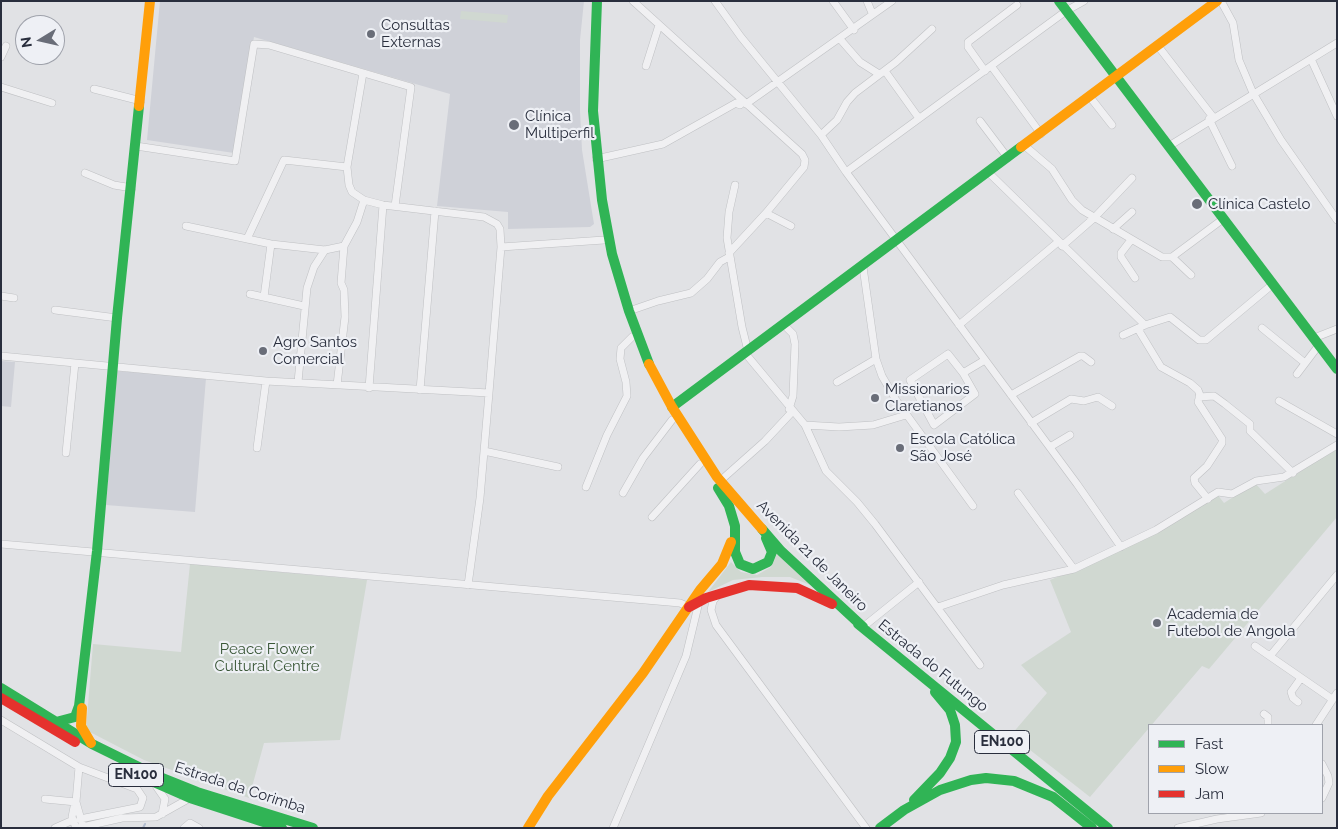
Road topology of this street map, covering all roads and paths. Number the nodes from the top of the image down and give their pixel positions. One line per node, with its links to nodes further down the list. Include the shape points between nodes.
1 (150, 1): 35 (main road)
2 (590, 1): 71 (main road, Avenida 21 de Janeiro, via 587,118)
3 (597, 1): 49 (main road, Avenida 21 de Janeiro, via 593,73)
4 (633, 1): 15 (street)
5 (715, 1): 30 (street, via 736,32)
6 (833, 1): 17 (street)
7 (867, 1): 14 (street)
8 (892, 1): 14 (street)
9 (1059, 1): 13 (main road)
10 (1084, 1): 13 (street)
11 (1216, 2): 20 (main road); 33 (street, via 1233,23 1239,60)
12 (1017, 5): 26 (street, via 968,42 968,47)
13 (1066, 10): 25 (street); 29 (main road)
14 (872, 13): 17 (street)
15 (659, 25): 24 (street); 37 (street)
16 (932, 29): 28 (street)
17 (854, 30): 18 (street)
18 (840, 39): 28 (street, via 860,62); 30 (street)
19 (6, 46): 22 (street)
20 (1158, 46): 29 (main road); 40 (street)
21 (1335, 47): 23 (street)
22 (1, 57)
23 (1311, 59): 33 (street); 38 (street)
24 (646, 66)
25 (992, 67): 26 (street); 43 (street)
26 (985, 71): 39 (street)
27 (363, 73): 45 (street, via 254,43 235,161); 51 (street); 60 (street, via 412,89)
28 (882, 73): 39 (street); 44 (street, via 847,102 838,120)
29 (1118, 76): 34 (main road); 47 (main road)
30 (779, 82): 37 (street); 44 (street)
31 (1, 87): 36 (street)
32 (94, 89): 35 (street)
33 (1253, 93): 40 (street); 66 (street, via 1281,140)
34 (1090, 97): 42 (street); 43 (main road)
35 (141, 100): 45 (main road)
36 (52, 103)
37 (745, 103): 49 (street, via 736,103 664,144); 63 (street, via 805,160 804,167)
38 (1337, 116)
39 (918, 118): 52 (street)
40 (1211, 118): 47 (street); 50 (street)
41 (980, 121): 48 (street)
42 (1112, 125)
43 (1041, 134): 46 (main road)
44 (822, 135): 52 (street)
45 (136, 146): 57 (main road)
46 (1025, 146): 48 (main road); 64 (street, via 1052,168 1072,200)
47 (1169, 146): 65 (main road)
48 (1008, 158): 53 (main road)
49 (596, 159): 91 (main road, Avenida 21 de Janeiro, via 612,254)
50 (1232, 166)
51 (347, 167): 58 (street, via 352,192); 70 (street, via 284,160)
52 (846, 172): 73 (street)
53 (989, 172): 73 (main road); 75 (street)
54 (85, 173): 57 (street, via 114,185)
55 (1132, 178): 64 (street)
56 (735, 185): 79 (street, via 728,225)
57 (132, 188): 92 (main road)
58 (364, 200): 59 (street); 76 (street)
59 (383, 205): 60 (street); 116 (street)
60 (395, 206): 61 (street)
61 (435, 211): 77 (street, via 491,220 500,229); 117 (street)
62 (1132, 212): 69 (street)
63 (766, 213): 68 (street); 79 (street)
64 (1094, 218): 69 (street); 75 (street)
65 (1223, 220): 80 (street); 84 (main road)
66 (1337, 220)
67 (186, 226): 70 (street)
68 (791, 226)
69 (1112, 229): 72 (street)
70 (247, 239): 74 (street)
71 (604, 240): 77 (street); 99 (main road, Avenida 21 de Janeiro)
72 (1131, 240): 80 (street, via 1162,257); 83 (street, via 1121,257)
73 (897, 241): 81 (main road); 94 (street)
74 (271, 244): 78 (street); 87 (street)
75 (1060, 244): 94 (street); 95 (street)
76 (344, 246): 78 (street); 115 (street, via 341,283 346,317)
77 (501, 247): 118 (street)
78 (325, 250): 89 (street, via 314,267)
79 (729, 255): 91 (street, via 691,293); 101 (street)
80 (1172, 258): 82 (street)
81 (863, 267): 93 (main road); 103 (street)
82 (1191, 275)
83 (1134, 278)
84 (1273, 284): 95 (street, via 1206,340 1199,340 1170,317); 100 (main road)
85 (250, 294): 87 (street)
86 (1, 296): 88 (street)
87 (264, 297): 89 (street)
88 (14, 298)
89 (304, 306): 113 (street)
90 (55, 310): 92 (street)
91 (629, 311): 123 (main road, Avenida 21 de Janeiro, via 649,365)
92 (117, 318): 108 (main road)
93 (784, 325): 101 (main road); 124 (street, via 793,334 795,344)
94 (959, 325): 104 (street)
95 (1141, 327): 98 (street); 120 (street, via 1158,363 1190,383 1200,392)
96 (1262, 328): 107 (street)
97 (1337, 329): 100 (street)
98 (1123, 335)
99 (632, 337): 126 (main road, Avenida 21 de Janeiro); 140 (street, via 621,348 620,358 627,396)
100 (1317, 341): 107 (street); 109 (main road)
101 (747, 352): 123 (main road); 124 (street)
102 (1, 356): 106 (street)
103 (876, 359): 114 (street); 125 (street)
104 (985, 360): 110 (street); 119 (street)
105 (1090, 362): 119 (street, via 1080,356)
106 (75, 363): 108 (street); 135 (street)
107 (1305, 363): 111 (street)
108 (113, 366): 112 (street); 150 (main road)
109 (1337, 369)
110 (963, 373): 110 (street, via 948,354 910,380 934,425 975,396)
111 (1297, 374)
112 (266, 381): 113 (street); 133 (street)
113 (298, 382): 115 (street)
114 (837, 382)
115 (337, 385): 116 (street)
116 (369, 388): 117 (street)
117 (420, 390): 118 (street)
118 (489, 393): 134 (street)
119 (1011, 395): 127 (street)
120 (1199, 397): 138 (street, via 1214,396 1250,424 1249,430); 143 (street, via 1199,404 1222,441 1205,468 1194,478)
121 (1279, 401): 129 (street)
122 (1112, 406): 127 (street, via 1098,397 1084,401 1071,399)
123 (672, 407): 139 (main road, Avenida 21 de Janeiro)
124 (791, 411): 128 (street); 139 (street, via 765,441)
125 (906, 415): 128 (street, via 874,424); 144 (street)
126 (672, 420): 136 (main road, Avenida 21 de Janeiro); 141 (street)
127 (1031, 423): 132 (street)
128 (805, 425): 153 (street, via 826,472 858,502)
129 (1337, 434)
130 (1070, 435): 132 (street)
131 (1337, 445): 138 (street)
132 (1050, 447): 149 (street)
133 (257, 448)
134 (484, 451): 137 (street); 154 (street)
135 (66, 453)
136 (700, 464): 146 (main road, Avenida 21 de Janeiro, via 723,495); 147 (street)
137 (558, 467)
138 (1293, 473): 143 (street, via 1256,481 1232,494 1218,492)
139 (720, 481): 145 (main road, Avenida 21 de Janeiro)
140 (586, 487)
141 (622, 493)
142 (1018, 494): 151 (street)
143 (1208, 499): 149 (street)
144 (973, 506)
145 (745, 511): 146 (main road, via 771,547 768,562 757,569 744,566 736,558); 159 (main road, Avenida 21 de Janeiro, via 781,551)
146 (732, 515): 157 (main road, Estrada do Futungo, via 732,539 728,553)
147 (652, 517)
148 (1, 544): 150 (street)
149 (1121, 547): 151 (street)
150 (97, 552): 154 (street); 168 (main road)
151 (1074, 569): 158 (street, via 1003,585)
152 (1337, 575): 162 (street)
153 (919, 582): 158 (street); 159 (street)
154 (468, 585): 157 (street, via 680,603)
155 (718, 594): 156 (main road, Estrada do Futungo / EN100); 159 (main road, Estrada do Futungo / EN100, via 749,585 797,588 828,602); 196 (street, via 712,601 711,610 716,625)
156 (699, 602): 157 (main road, Estrada do Futungo / EN100); 195 (street, via 686,656)
157 (689, 607): 179 (main road, Estrada do Futungo / EN100, via 643,674)
158 (938, 608): 163 (street)
159 (863, 627): 161 (main road, Estrada do Futungo / EN100)
160 (1255, 646): 162 (street)
161 (897, 656): 184 (main road, via 945,703 956,731 954,747 944,768); 199 (main road, Estrada do Futungo / EN100)
162 (1270, 656): 164 (street)
163 (980, 665)
164 (1301, 678): 166 (street); 169 (street, via 1291,692)
165 (1, 688): 172 (main road, Estrada da Corimba / EN100)
166 (1335, 696): 174 (street)
167 (1, 698): 178 (main road, Estrada da Corimba / EN100, via 83,747)
168 (80, 699): 172 (main road, via 75,717); 175 (main road, via 81,726)
169 (1298, 702)
170 (1264, 714): 173 (street, via 1268,717)
171 (1, 720): 176 (street)
172 (56, 722): 175 (main road, Estrada da Corimba / EN100)
173 (1268, 724)
174 (1317, 724)
175 (92, 744): 192 (main road, Estrada da Corimba / EN100, via 197,792)
176 (79, 766): 183 (street); 187 (street, via 137,789 144,798 140,807)
177 (1323, 766): 180 (street, via 1329,783)
178 (153, 783): 181 (main road, Estrada da Corimba / EN100); 186 (street, via 165,799)
179 (548, 796): 193 (main road, EN100); 194 (main road, Estrada do Futungo)
180 (1323, 796)
181 (190, 798): 186 (street); 191 (main road, Estrada da Corimba / EN100)
182 (45, 799): 183 (street)
183 (76, 802): 187 (street)
184 (904, 810): 197 (main road); 198 (main road, via 956,784 1001,778 1053,797)
185 (1249, 814): 200 (street)
186 (162, 815): 187 (street)
187 (78, 824): 188 (street)
188 (56, 828)
189 (184, 828): 190 (street, via 190,823)
190 (199, 828)
191 (282, 828)
192 (313, 828)
193 (519, 828)
194 (528, 828)
195 (613, 828)
196 (866, 828)
197 (880, 828)
198 (1092, 828)
199 (1108, 828)
200 (1178, 828)

